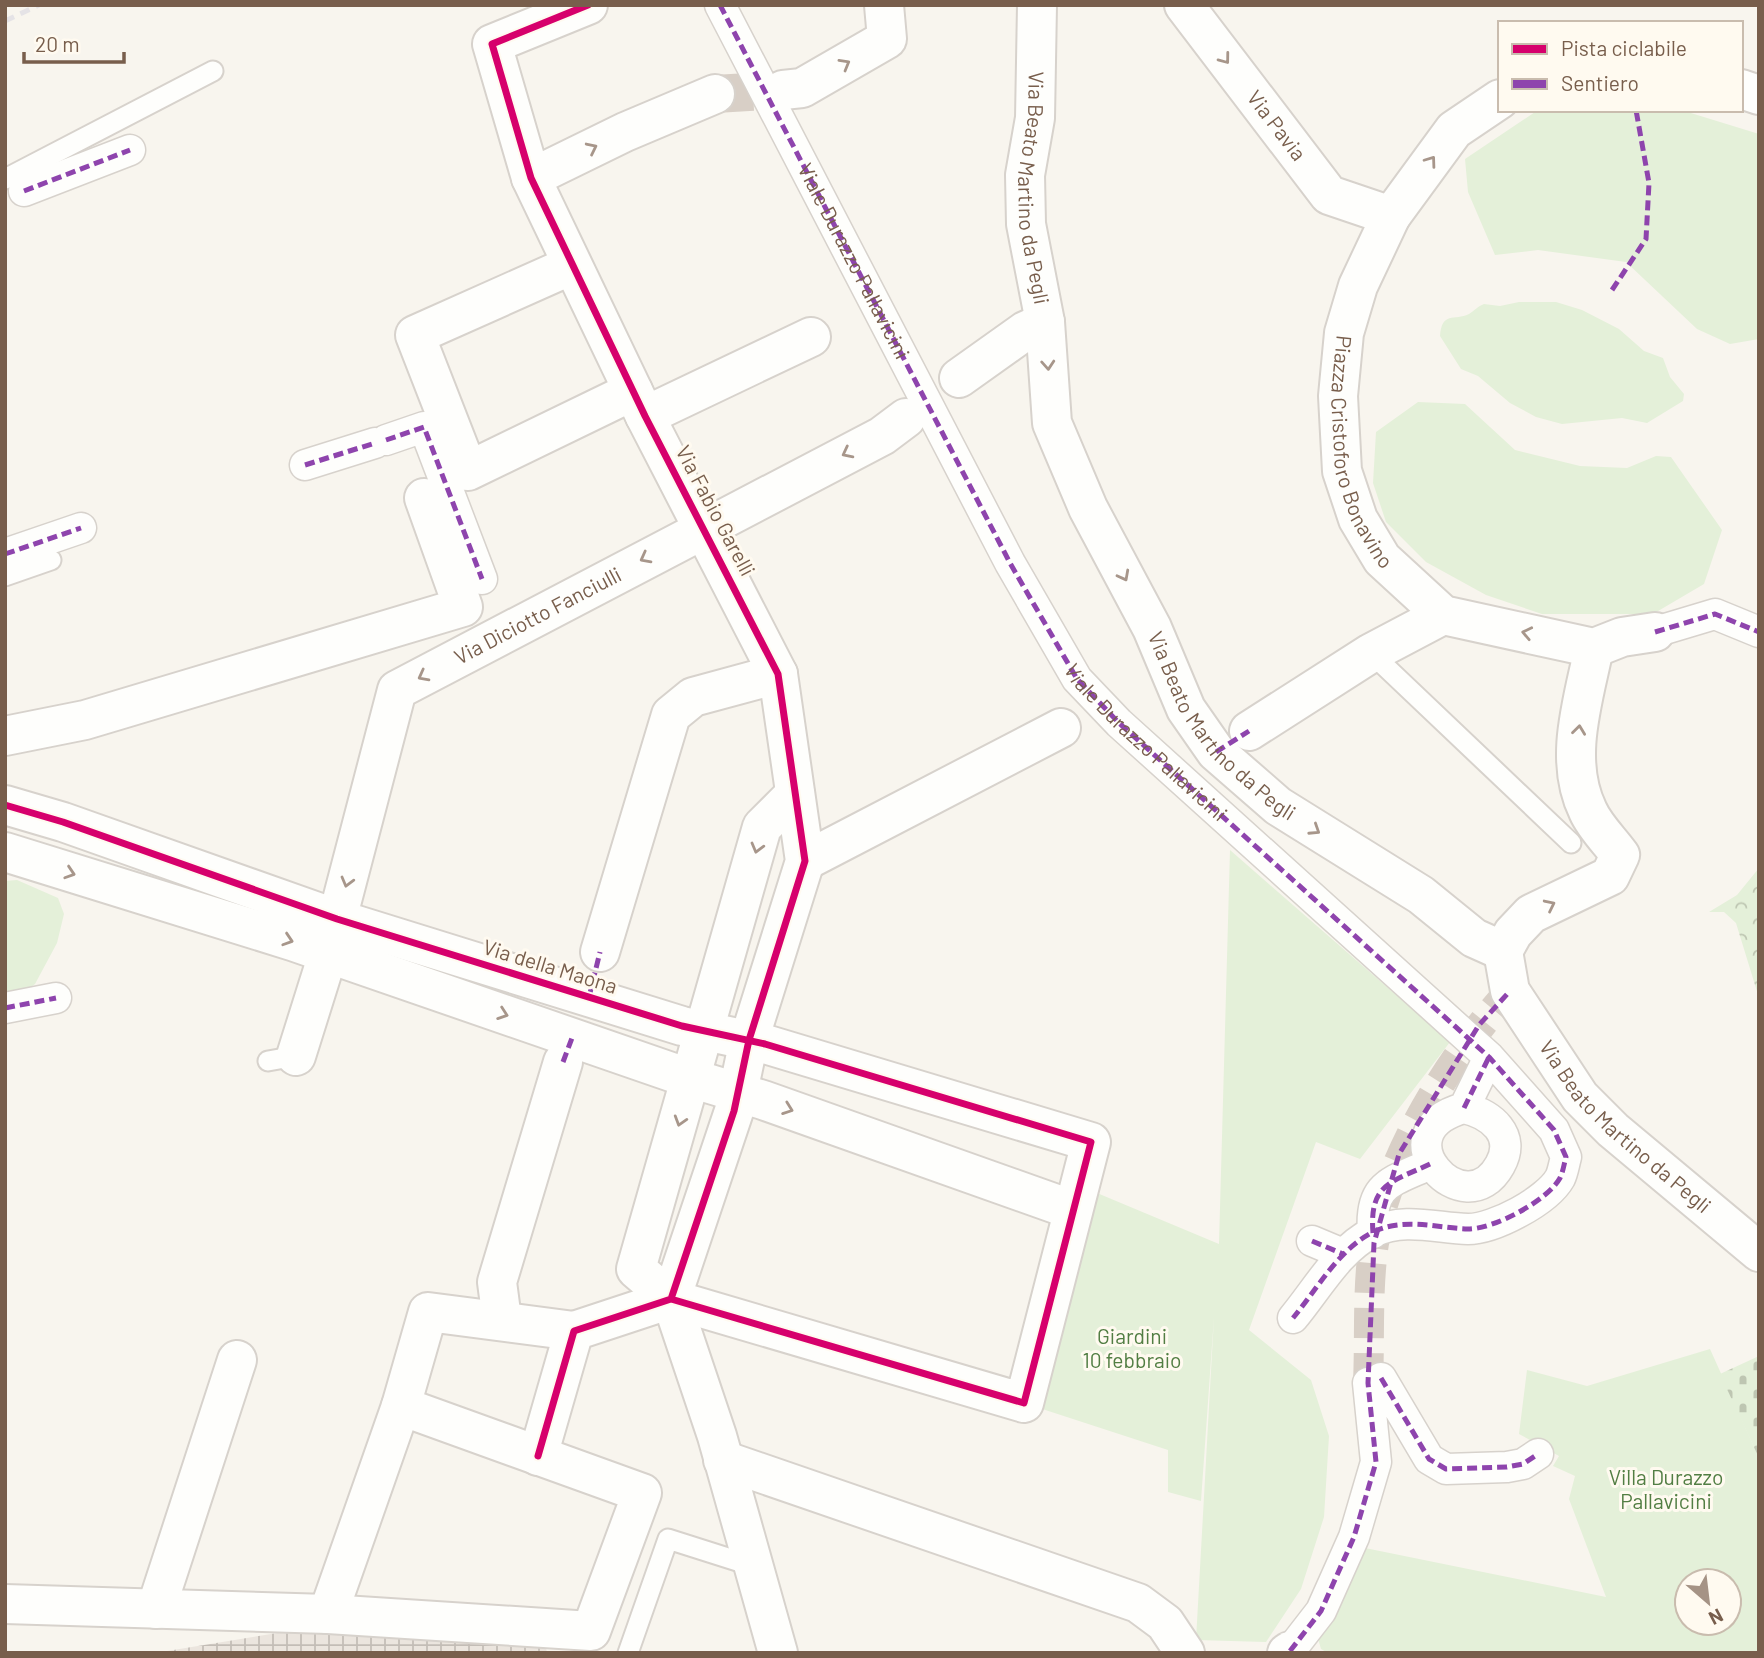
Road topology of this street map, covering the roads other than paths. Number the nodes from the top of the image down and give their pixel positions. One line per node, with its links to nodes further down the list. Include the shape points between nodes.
1 (587, 5): 11 (street, Via Fabio Garelli, via 492,44)
2 (720, 5): 52 (street, Viale Durazzo Pallavicini, via 1010,563 1077,679 1119,723)
3 (884, 5): 7 (street, one-way to 3, via 802,88 887,39)
4 (1037, 5): 15 (street, Via Beato Martino da Pegli, via 1035,118 1026,175 1026,214)
5 (1184, 5): 13 (street, Via Pavia, one-way to 13, via 1329,195)
6 (213, 71): 12 (lane)
7 (783, 90)
8 (715, 94): 11 (street, one-way to 8)
9 (1498, 100): 13 (street, Piazza Cristoforo Bonavino, one-way to 9, via 1454,130)
10 (130, 150): 12 (street)
11 (531, 178): 14 (street, Via Fabio Garelli)
12 (15, 185)
13 (1391, 216): 28 (street, Piazza Cristoforo Bonavino, via 1358,286 1344,333 1338,396 1342,471 1358,519 1382,559)
14 (572, 265): 18 (street, Via Fabio Garelli); 18 (street, via 415,335 468,471)
15 (1045, 322): 17 (street); 37 (street, Via Beato Martino da Pegli, one-way to 37, via 1052,423 1088,508 1152,628 1186,709)
16 (811, 337): 18 (street)
17 (960, 378)
18 (639, 404): 22 (street, Via Fabio Garelli)
19 (906, 418): 22 (street, Via Diciotto Fanciulli, one-way to 22, via 882,436)
20 (305, 465): 27 (street, via 424,427)
21 (424, 499): 36 (street, via 463,607 85,720)
22 (704, 526): 33 (street, Via Fabio Garelli); 43 (street, Via Diciotto Fanciulli, one-way to 43, via 397,690)
23 (80, 528): 24 (street)
24 (5, 554)
25 (51, 560): 26 (lane)
26 (5, 576)
27 (482, 579)
28 (1443, 615): 31 (street, one-way to 28); 32 (street)
29 (1656, 632): 30 (street, via 1715,614); 31 (street, via 1622,637)
30 (1759, 632)
31 (1594, 648): 44 (street, one-way to 31, via 1531,914 1610,876 1620,855 1588,813 1575,772 1578,727)
32 (1371, 653): 35 (street); 40 (lane)
33 (778, 674): 38 (street, Via Fabio Garelli); 45 (street, via 693,697 671,715)
34 (1061, 728): 42 (street)
35 (1249, 731): 37 (street)
36 (5, 736)
37 (1216, 752): 44 (street, Via Beato Martino da Pegli, one-way to 44, via 1278,806 1421,895 1474,938)
38 (795, 794): 42 (street, Via Fabio Garelli); 51 (street, one-way to 51, via 762,827)
39 (5, 805): 43 (street, Via della Maona, via 63,822)
40 (1571, 843)
41 (5, 852): 43 (street, Via della Maona, one-way to 43)
42 (805, 861): 49 (street, Via Fabio Garelli)
43 (332, 938): 46 (street, Via della Maona); 50 (street, Via della Maona, one-way to 50); 53 (street, Via Diciotto Fanciulli)
44 (1503, 951): 60 (street, Via Beato Martino da Pegli, via 1510,991 1580,1097)
45 (600, 952): 46 (street)
46 (589, 997): 51 (street, Via della Maona)
47 (56, 998): 48 (street)
48 (5, 1008)
49 (749, 1040): 51 (street, Via della Maona); 54 (street, Via Fabio Garelli); 57 (street, Via della Maona, via 1091,1142)
50 (567, 1050): 51 (street, Via della Maona); 64 (street, via 497,1282)
51 (699, 1055): 54 (street, Via della Maona); 62 (street, one-way to 62, via 636,1269)
52 (1489, 1057): 55 (street); 58 (street, Viale Durazzo Pallavicini, via 1554,1130 1566,1157 1559,1178 1543,1196 1496,1223 1471,1229 1413,1224)
53 (282, 1059)
54 (736, 1102): 57 (street, Via della Maona, one-way to 57); 62 (street, Via Fabio Garelli)
55 (1464, 1108): 56 (street, via 1447,1112 1434,1123 1427,1138); 56 (street, via 1484,1112 1499,1126 1505,1145 1500,1165 1487,1180 1467,1186 1447,1182)
56 (1430, 1164): 58 (street, via 1384,1185 1371,1210)
57 (1073, 1210): 62 (street, via 1024,1403)
58 (1373, 1233): 61 (street, Viale Durazzo Pallavicini)
59 (1312, 1241): 61 (street)
60 (1759, 1252)
61 (1343, 1254): 63 (street, Viale Durazzo Pallavicini)
62 (671, 1299): 65 (street); 70 (street)
63 (1293, 1318)
64 (502, 1320): 65 (street); 67 (street, via 428,1312)
65 (574, 1331): 69 (street)
66 (237, 1360): 73 (street)
67 (401, 1406): 69 (street); 74 (street)
68 (1538, 1454): 76 (street, via 1507,1467 1446,1469 1429,1459 1374,1380 1376,1462 1354,1537 1321,1611)
69 (538, 1456): 75 (street, via 642,1493)
70 (723, 1460): 71 (street); 79 (street, via 1138,1603 1165,1623)
71 (753, 1566): 77 (lane, via 668,1539); 78 (street)
72 (5, 1604): 73 (street)
73 (156, 1609): 74 (street)
74 (328, 1614): 75 (street)
75 (583, 1642)
76 (1288, 1652)
77 (628, 1653)
78 (778, 1653)
79 (1185, 1653)

